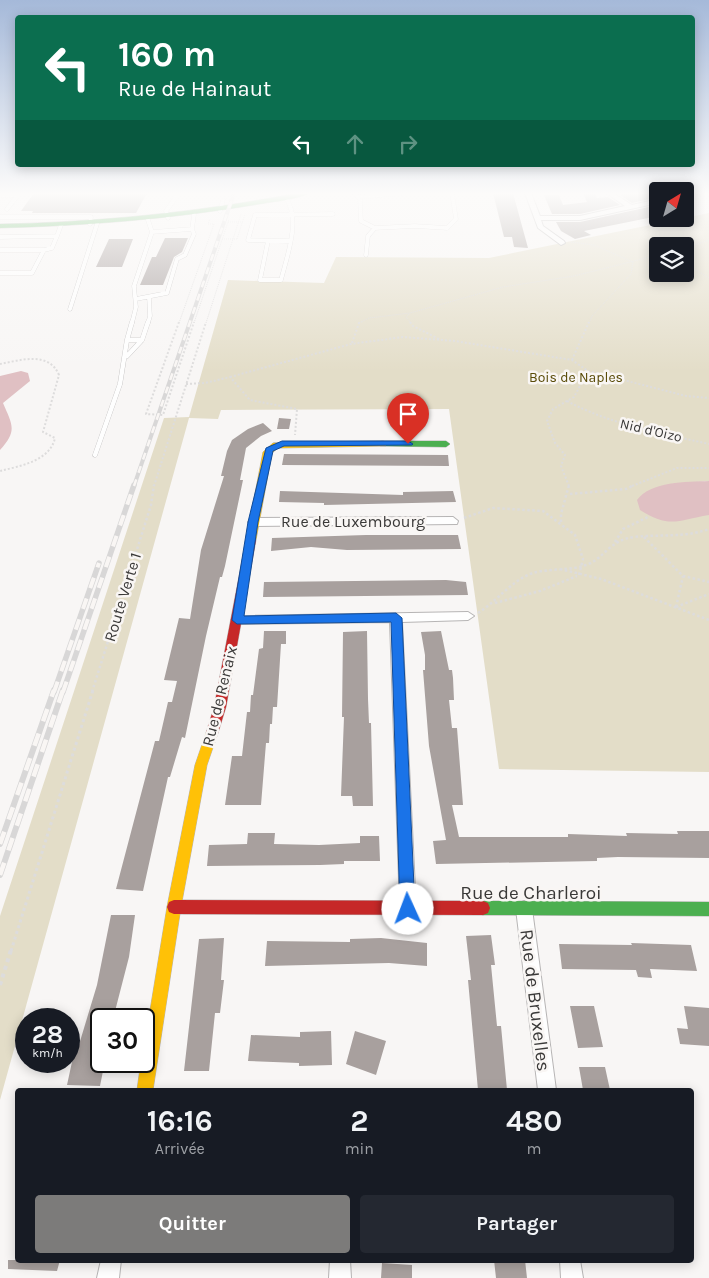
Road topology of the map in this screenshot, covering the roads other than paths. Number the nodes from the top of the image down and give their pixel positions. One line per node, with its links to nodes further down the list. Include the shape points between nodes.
1 (43, 253): 7 (lane, via 32,273)
2 (85, 253): 10 (lane)
3 (145, 253): 9 (lane, via 134,286)
4 (186, 253): 8 (lane, via 177,259 167,293)
5 (266, 253): 6 (lane, via 260,280 283,280)
6 (287, 253)
7 (0, 273)
8 (149, 297): 9 (lane); 12 (lane, via 150,316)
9 (136, 299): 11 (lane)
10 (70, 309)
11 (127, 340): 12 (lane); 13 (lane)
12 (142, 340): 13 (lane)
13 (127, 356): 15 (lane, via 114,411)
14 (446, 444): 17 (street, Rue de Renaix, via 276,445 267,454)
15 (95, 455)
16 (454, 521): 17 (street, Rue de Luxembourg)
17 (253, 522): 20 (street, Rue de Renaix)
18 (468, 616): 19 (street)
19 (396, 618): 20 (street); 22 (street)
20 (237, 620): 21 (street, Rue de Renaix, via 220,707 201,764)
21 (174, 907): 22 (street, Rue de Charleroi); 25 (street, Rue de Renaix)
22 (408, 909): 23 (street, Rue de Charleroi)
23 (524, 909): 24 (street, Rue de Charleroi); 26 (street, Rue de Bruxelles)
24 (709, 910)
25 (145, 1088)
26 (547, 1088)
27 (110, 1263): 30 (street)
28 (340, 1263): 31 (street)
29 (570, 1263): 32 (street)
30 (108, 1278)
31 (340, 1278)
32 (572, 1278)

